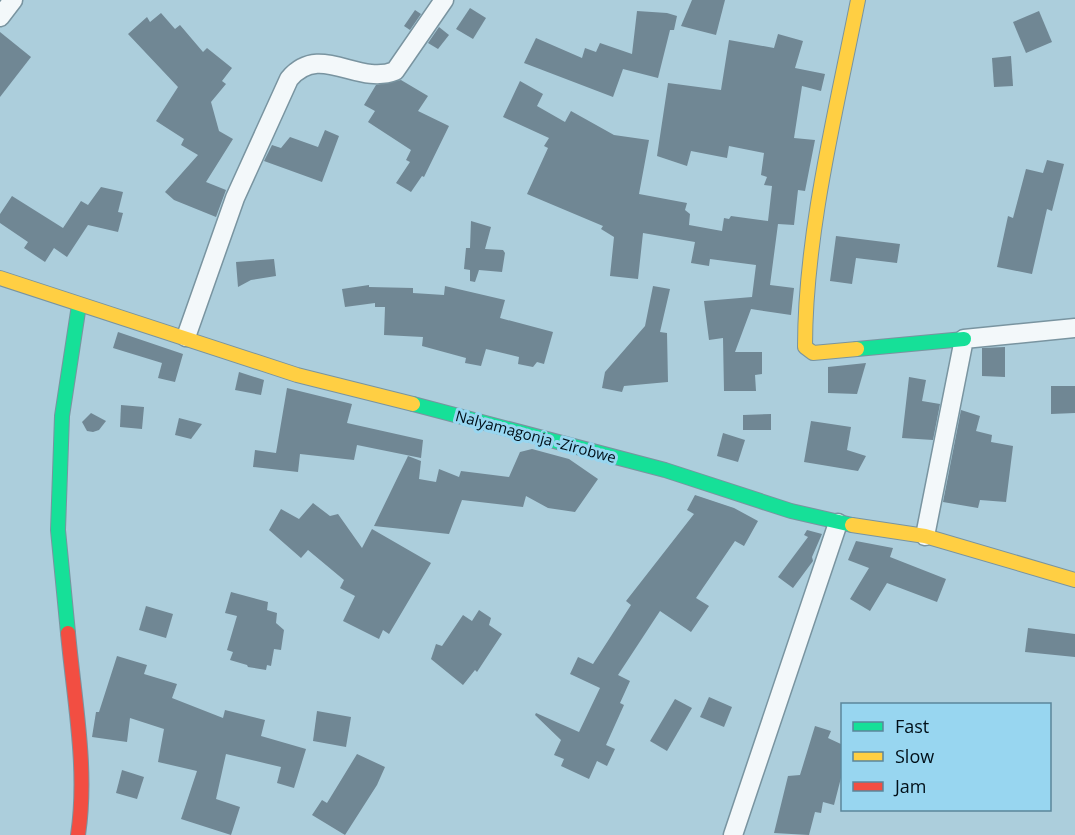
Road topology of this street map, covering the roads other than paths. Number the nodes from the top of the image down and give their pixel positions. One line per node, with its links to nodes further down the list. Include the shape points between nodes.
1 (13, 0): 4 (street)
2 (444, 0): 8 (street, via 395,71 371,76 314,62 296,70 235,198)
3 (858, 0): 9 (street, via 821,186 805,347 813,352)
4 (0, 17)
5 (0, 278): 6 (street, Nalyamagonja -Zirobwe)
6 (79, 305): 8 (street, Nalyamagonja -Zirobwe); 13 (street, via 62,416 58,530 81,777)
7 (1075, 328): 9 (street)
8 (186, 338): 10 (street, Nalyamagonja -Zirobwe, via 297,375 540,436)
9 (964, 339): 11 (street)
10 (838, 523): 11 (street, Nalyamagonja -Zirobwe); 14 (street)
11 (925, 536): 12 (street, Nalyamagonja -Zirobwe)
12 (1075, 580)
13 (78, 835)
14 (733, 835)

